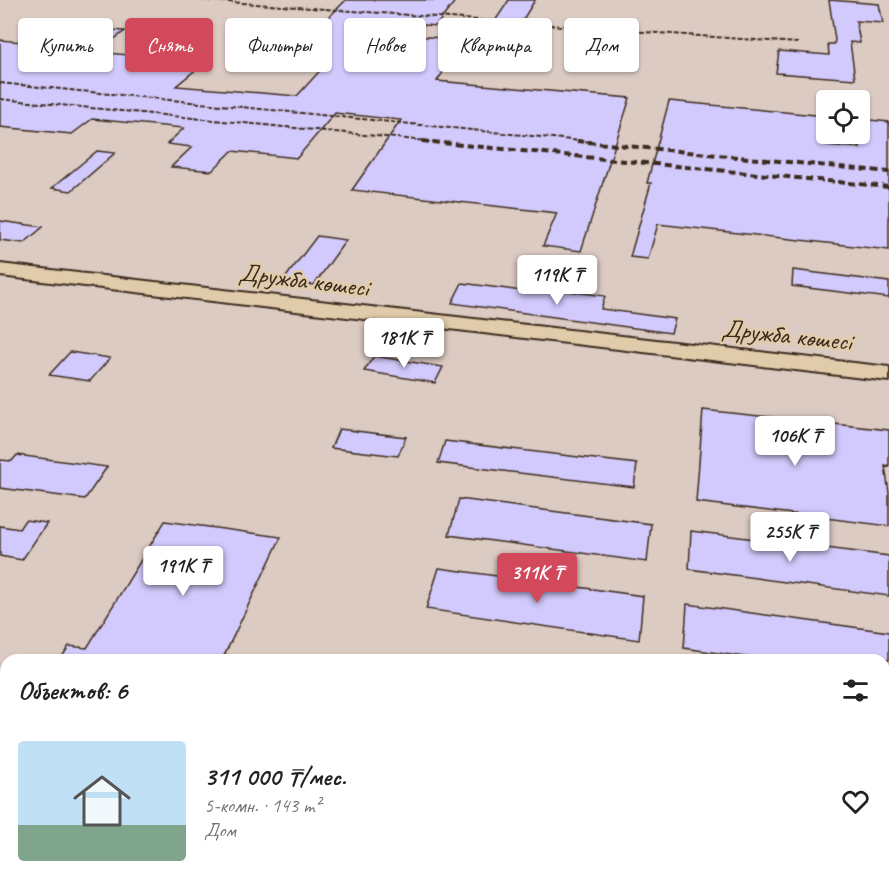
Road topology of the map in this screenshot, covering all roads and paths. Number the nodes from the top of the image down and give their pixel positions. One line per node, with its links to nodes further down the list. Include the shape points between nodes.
1 (0, 270): 2 (street, Дружба көшесі)
2 (889, 374)

